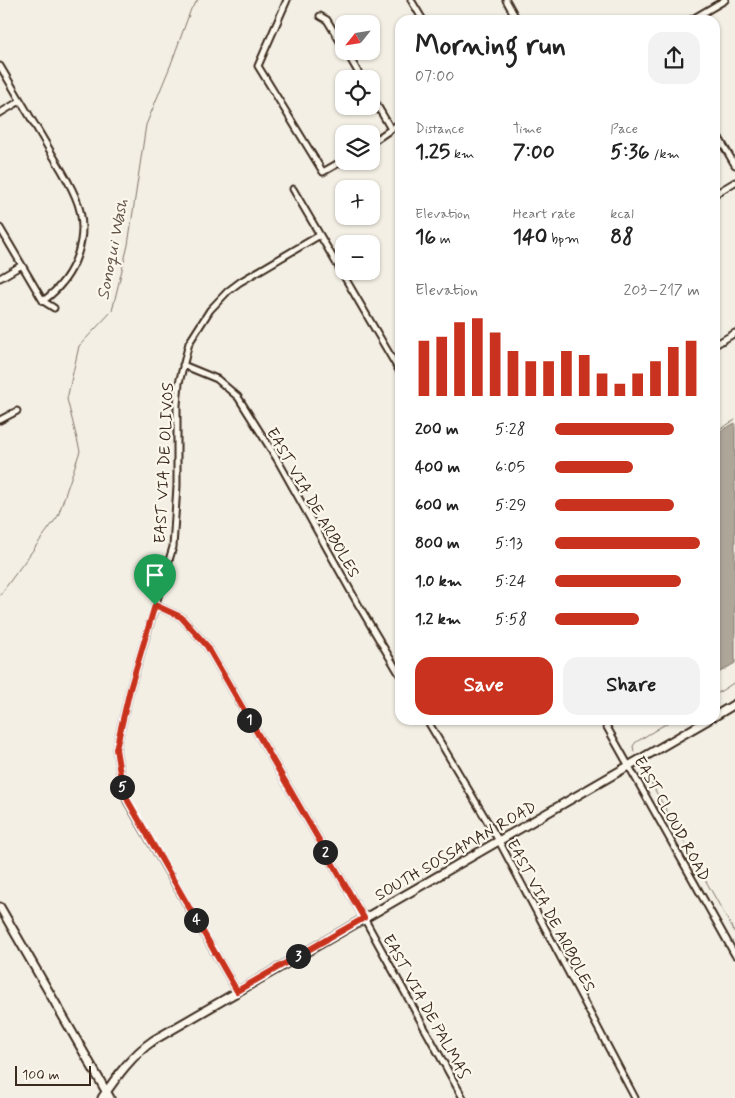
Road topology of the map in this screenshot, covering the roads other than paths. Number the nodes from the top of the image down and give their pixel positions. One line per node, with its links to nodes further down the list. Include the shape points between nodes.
1 (287, 0): 18 (street, via 258,66 323,172)
2 (411, 0): 5 (street)
3 (506, 0): 6 (street)
4 (725, 0): 7 (street)
5 (420, 15)
6 (515, 15)
7 (700, 15)
8 (320, 16): 9 (street)
9 (335, 34)
10 (0, 66): 11 (street)
11 (20, 101): 13 (street); 27 (street, via 76,197 82,227 74,265 60,286)
12 (380, 110): 15 (street)
13 (0, 113)
14 (395, 126): 15 (street)
15 (391, 129): 16 (street)
16 (380, 137)
17 (720, 140): 19 (street)
18 (335, 165)
19 (735, 166)
20 (735, 182): 22 (street)
21 (293, 189): 24 (street)
22 (720, 191)
23 (0, 228): 25 (street)
24 (320, 235): 31 (street); 32 (street, EAST VIA DE OLIVOS, via 228,291 199,326)
25 (22, 266): 26 (street); 27 (street)
26 (0, 278)
27 (43, 301): 28 (street)
28 (54, 308)
29 (735, 333): 30 (street)
30 (720, 342)
31 (395, 363)
32 (183, 366): 35 (street, EAST VIA DE OLIVOS, via 177,405 173,547); 36 (street, EAST VIA DE ARBOLES, via 217,380 238,397)
33 (17, 411): 34 (street)
34 (0, 420)
35 (155, 605): 45 (street, EAST VIA DE PALMAS, via 181,617 207,646); 47 (street, EAST VIA DE OLIVOS, via 116,749 122,785 128,801)
36 (395, 667)
37 (735, 704): 38 (main road)
38 (720, 713)
39 (430, 725): 43 (street, EAST VIA DE ARBOLES)
40 (606, 725): 42 (street, EAST CLOUD ROAD)
41 (699, 725): 42 (main road, SOUTH SOSSAMAN ROAD)
42 (630, 765): 43 (main road, SOUTH SOSSAMAN ROAD); 46 (street, EAST CLOUD ROAD)
43 (499, 840): 45 (main road, SOUTH SOSSAMAN ROAD); 50 (street, EAST VIA DE ARBOLES)
44 (0, 907): 48 (main road)
45 (364, 918): 47 (main road, SOUTH SOSSAMAN ROAD); 49 (street, EAST VIA DE PALMAS)
46 (735, 955)
47 (237, 991): 48 (main road, SOUTH SOSSAMAN ROAD, via 149,1044 116,1076)
48 (106, 1096)
49 (463, 1098)
50 (635, 1098)

